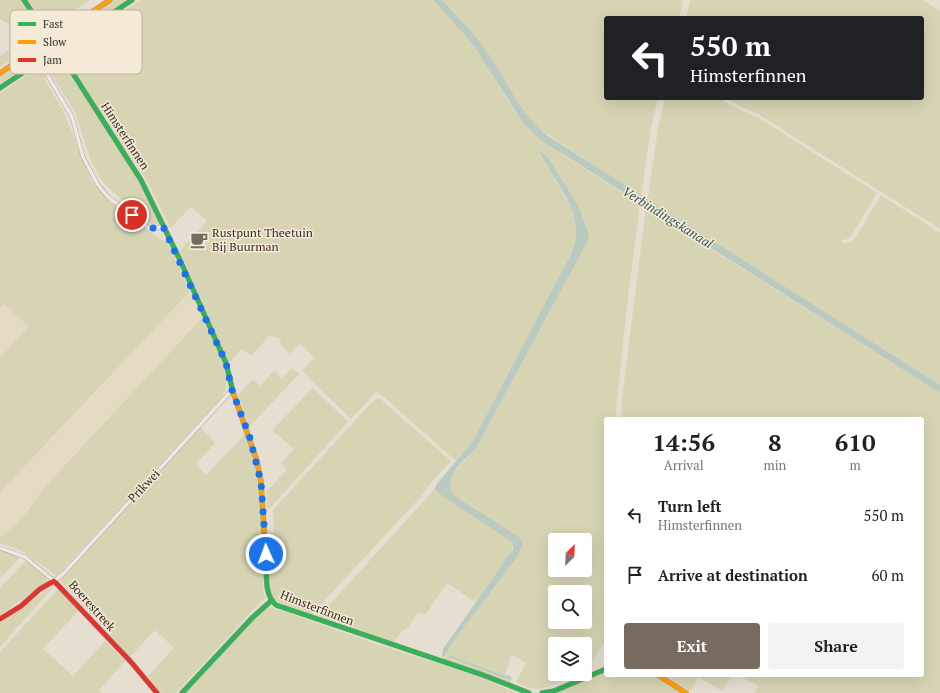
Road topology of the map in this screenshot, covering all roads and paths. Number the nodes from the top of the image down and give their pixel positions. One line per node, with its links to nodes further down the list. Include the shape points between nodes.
1 (24, 0): 4 (main road)
2 (110, 0): 5 (main road)
3 (132, 0): 6 (main road)
4 (31, 10)
5 (95, 10)
6 (117, 10)
7 (10, 66): 8 (main road)
8 (0, 73)
9 (21, 74): 12 (main road)
10 (73, 74): 13 (main road, Himsterfinnen, via 141,180)
11 (48, 76): 13 (street, via 72,117 83,157 98,185 108,197 150,228 155,230)
12 (0, 88)
13 (163, 226): 14 (main road, Himsterfinnen, via 226,363)
14 (232, 390): 16 (street, Prikwei); 17 (main road, Himsterfinnen, via 250,438 261,482 266,590)
15 (0, 548): 16 (street, Boerestreek, via 25,557)
16 (54, 581): 18 (main road); 21 (main road, Boerestreek)
17 (271, 601): 22 (main road, via 262,607); 23 (main road, Himsterfinnen, via 294,612 483,674)
18 (0, 619)
19 (604, 670): 24 (main road, via 554,691)
20 (661, 677): 25 (main road)
21 (157, 693)
22 (182, 693)
23 (527, 693)
24 (542, 693)
25 (686, 693)

